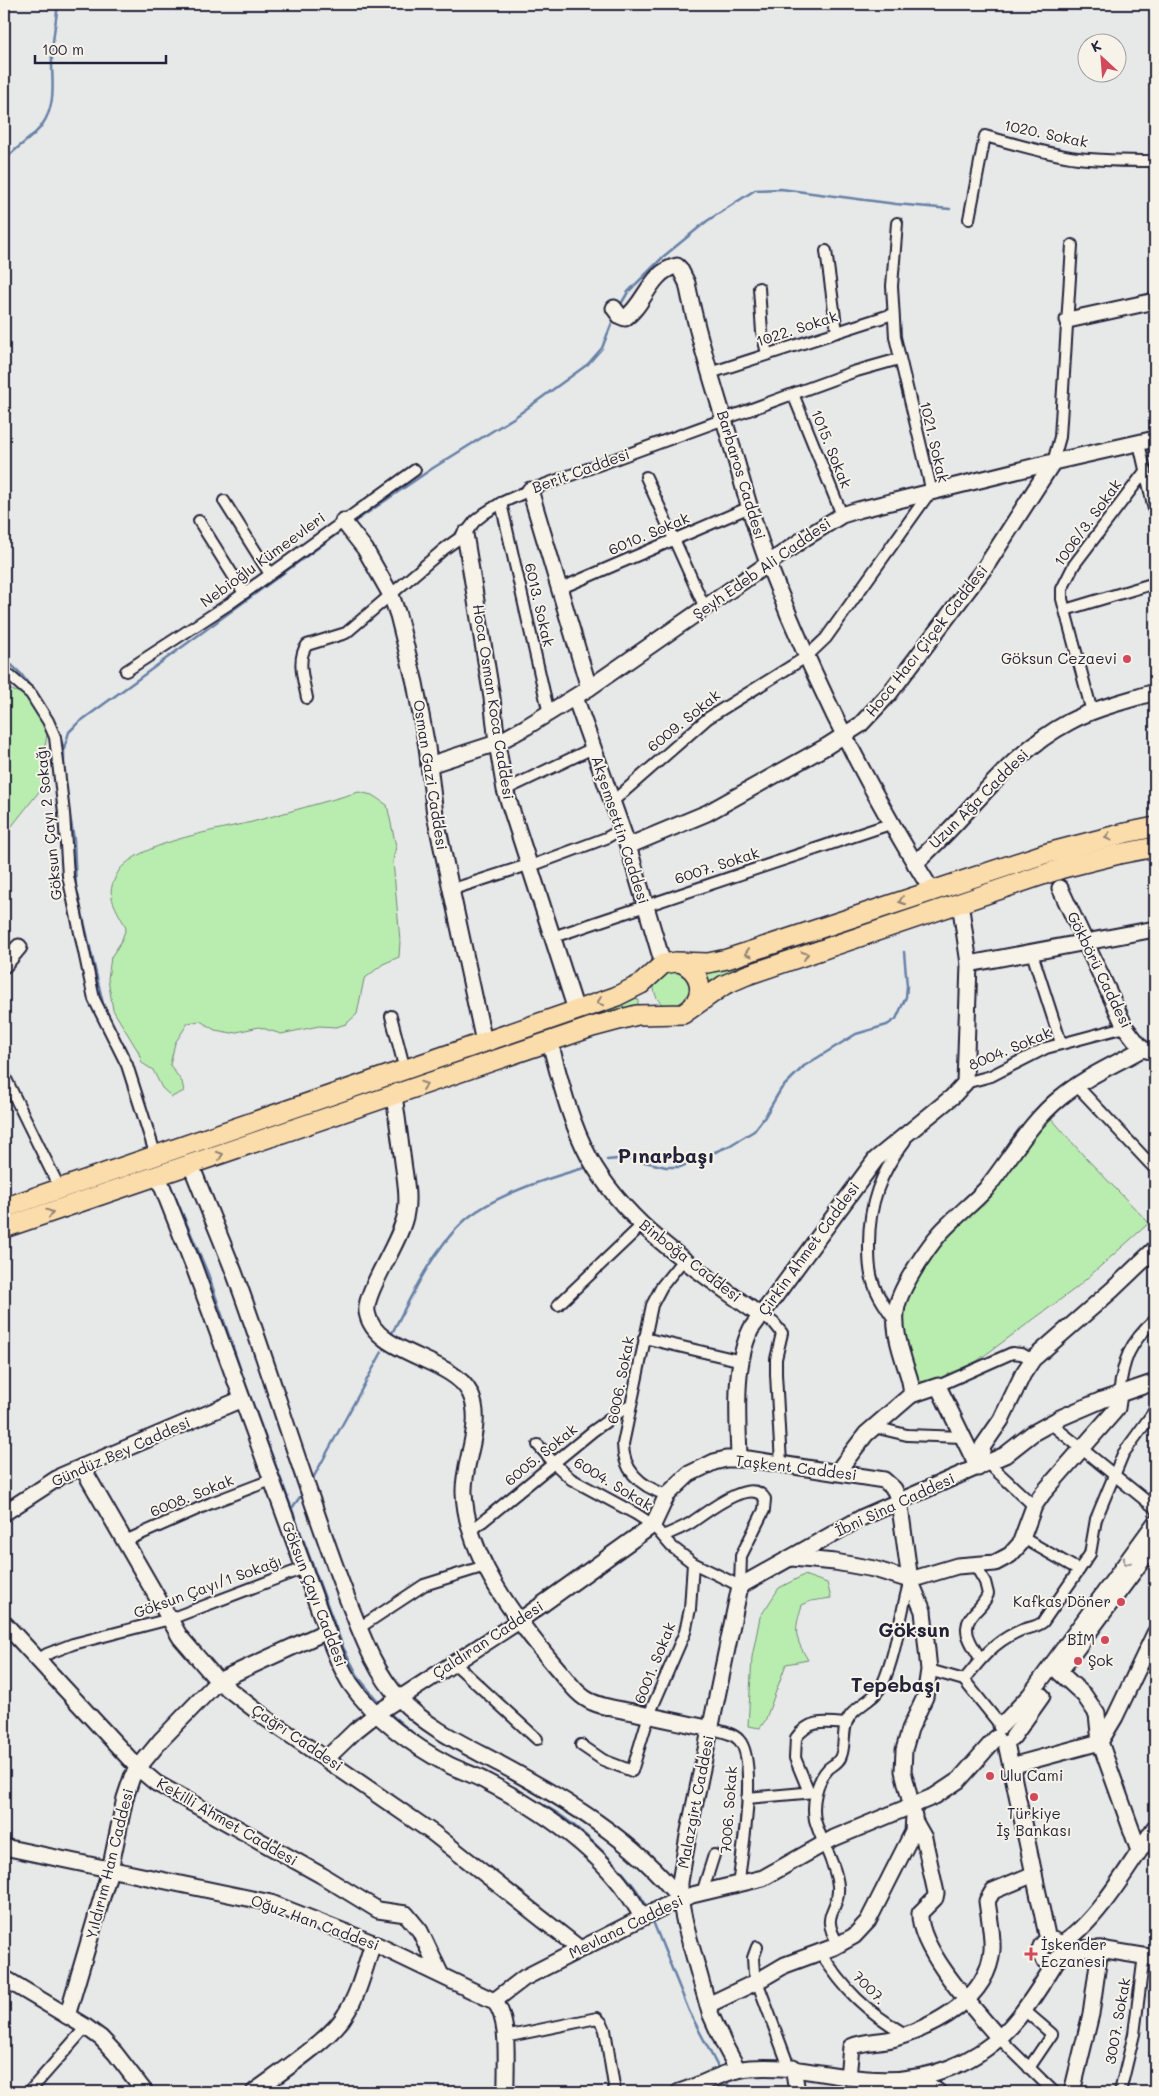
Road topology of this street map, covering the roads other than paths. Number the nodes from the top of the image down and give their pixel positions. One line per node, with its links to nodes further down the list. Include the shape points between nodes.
1 (1155, 161): 2 (street, 1020. Sokak, via 1078,158 985,136)
2 (969, 219)
3 (897, 223): 9 (street, 1021. Sokak, via 893,256)
4 (1072, 244): 10 (street)
5 (826, 252): 11 (street)
6 (759, 288): 12 (street)
7 (1155, 301): 10 (street)
8 (614, 308): 14 (street, Barbaros Caddesi, via 625,318 656,279 666,270 680,268)
9 (893, 314): 11 (street, 1022. Sokak); 13 (street, 1021. Sokak)
10 (1068, 320): 19 (street, via 1060,437)
11 (837, 332): 12 (street, 1022. Sokak)
12 (767, 354): 14 (street, 1022. Sokak)
13 (899, 359): 15 (street, Berit Caddesi); 24 (street, 1021. Sokak)
14 (710, 372): 16 (street, Barbaros Caddesi)
15 (793, 394): 16 (street, Berit Caddesi); 29 (street, 1015. Sokak)
16 (724, 420): 23 (street, Berit Caddesi); 27 (street, Barbaros Caddesi)
17 (1155, 439): 18 (street, Şeyh Edeb Ali Caddesi)
18 (1139, 443): 19 (street, Şeyh Edeb Ali Caddesi); 21 (street)
19 (1053, 462): 24 (street, Şeyh Edeb Ali Caddesi); 51 (street, Hoca Hacı Çiçek Caddesi, via 986,566 932,639 874,712)
20 (415, 470): 31 (street, Nebioğlu Kümeevleri)
21 (1146, 470): 28 (street); 41 (street, 1006/3. Sokak, via 1064,581)
22 (646, 477): 33 (street)
23 (530, 490): 26 (street, Berit Caddesi); 37 (street)
24 (930, 492): 29 (street, Şeyh Edeb Ali Caddesi); 42 (street, 1021. Sokak, via 826,638)
25 (224, 501): 35 (street)
26 (501, 502): 32 (street, Berit Caddesi, via 475,521); 50 (street, 6013. Sokak)
27 (750, 507): 33 (street, 6010. Sokak); 34 (street, Barbaros Caddesi)
28 (1155, 514)
29 (842, 515): 34 (street, Şeyh Edeb Ali Caddesi)
30 (199, 521): 38 (street)
31 (343, 521): 35 (street, Nebioğlu Kümeevleri); 39 (street, Osman Gazi Caddesi, via 365,549)
32 (465, 534): 39 (street, Berit Caddesi); 52 (street, Hoca Osman Koca Caddesi)
33 (674, 539): 37 (street, 6010. Sokak); 40 (street)
34 (769, 564): 40 (street, Şeyh Edeb Ali Caddesi); 42 (street, Barbaros Caddesi)
35 (270, 574): 38 (street, Nebioğlu Kümeevleri)
36 (1155, 583): 41 (street)
37 (559, 588): 45 (street)
38 (244, 593): 43 (street, Nebioğlu Kümeevleri)
39 (391, 595): 48 (street, Berit Caddesi, via 346,633 313,642 303,650 301,662); 54 (street, Osman Gazi Caddesi, via 413,676)
40 (705, 608): 45 (street, Şeyh Edeb Ali Caddesi)
41 (1065, 610): 49 (street, 1006/3. Sokak)
42 (806, 657): 51 (street, Barbaros Caddesi); 56 (street, 6009. Sokak, via 708,718)
43 (126, 670)
44 (4, 671): 94 (street, Göksun Çayı 2 Sokağı, via 31,694 55,737 68,876 94,999 127,1065)
45 (589, 688): 47 (street, Şeyh Edeb Ali Caddesi)
46 (1155, 692): 49 (street, Uzun Ağa Caddesi)
47 (575, 697): 50 (street, Şeyh Edeb Ali Caddesi); 53 (street, Akşemsettin Caddesi)
48 (307, 698)
49 (1092, 712): 62 (street, Uzun Ağa Caddesi, via 1068,722 1016,759)
50 (549, 714): 52 (street, Şeyh Edeb Ali Caddesi)
51 (844, 736): 57 (street, Barbaros Caddesi); 60 (street, Hoca Hacı Çiçek Caddesi, via 707,813)
52 (497, 743): 54 (street, Şeyh Edeb Ali Caddesi); 55 (street, Hoca Osman Koca Caddesi)
53 (593, 748): 55 (street); 56 (street, Akşemsettin Caddesi)
54 (429, 765): 65 (street, Osman Gazi Caddesi)
55 (505, 790): 63 (street, Hoca Osman Koca Caddesi)
56 (612, 802): 59 (street, Akşemsettin Caddesi)
57 (890, 824): 62 (street, Barbaros Caddesi); 68 (street, 6007. Sokak)
58 (1155, 827): 66 (highway, one-way to 66, via 1051,852)
59 (622, 829): 60 (street, Akşemsettin Caddesi); 63 (street, via 581,848)
60 (628, 846): 68 (street, Akşemsettin Caddesi)
61 (1155, 847): 67 (highway, via 1090,860)
62 (915, 864): 66 (street, Barbaros Caddesi)
63 (528, 866): 65 (street); 70 (street, Hoca Osman Koca Caddesi)
64 (1060, 888): 71 (street, Gökbörü Caddesi)
65 (450, 890): 84 (street, Osman Gazi Caddesi)
66 (932, 891): 75 (highway, one-way to 75, via 727,960)
67 (960, 902): 76 (street); 79 (highway, one-way to 67, via 741,977)
68 (646, 905): 70 (street, 6007. Sokak); 74 (street, Akşemsettin Caddesi)
69 (1155, 929): 71 (street)
70 (553, 937): 80 (street, Hoca Osman Koca Caddesi)
71 (1084, 942): 73 (street); 83 (street, Gökbörü Caddesi)
72 (19, 948): 77 (street)
73 (1032, 953): 76 (street); 86 (street)
74 (663, 964): 75 (highway); 78 (highway)
75 (682, 964): 79 (highway, via 695,972 700,984 699,996)
76 (970, 964): 90 (street)
77 (4, 965)
78 (649, 978): 80 (highway, one-way to 80, via 626,993); 81 (highway, via 650,1002)
79 (692, 1007): 81 (highway, via 682,1014)
80 (576, 1010): 84 (highway)
81 (666, 1014): 85 (highway, via 616,1019)
82 (391, 1016): 88 (street)
83 (1125, 1027): 86 (street, 8004. Sokak); 87 (street, Gökbörü Caddesi)
84 (484, 1042): 88 (highway)
85 (550, 1042): 92 (highway, one-way to 85); 100 (street, Binboğa Caddesi, via 572,1118 589,1158 612,1192)
86 (1061, 1043): 90 (street, 8004. Sokak, via 1037,1051 991,1076)
87 (1149, 1051): 91 (street, via 1093,1075)
88 (405, 1070): 94 (highway)
89 (4, 1075): 98 (street)
90 (965, 1083): 93 (street, Çirkin Ahmet Caddesi)
91 (1076, 1086): 96 (street); 107 (street, via 1037,1121 982,1193 938,1236 900,1298)
92 (394, 1095): 95 (highway, one-way to 92); 138 (street, via 406,1185 406,1211 398,1239 371,1292 368,1313 384,1337 459,1379 470,1393 474,1422 464,1491)
93 (917, 1124): 105 (street, Çirkin Ahmet Caddesi, via 868,1167); 107 (street, via 881,1180 870,1217 872,1278 877,1294)
94 (156, 1156): 98 (highway)
95 (191, 1165): 97 (highway); 153 (street, Göksun Çayı Caddesi, via 239,1288)
96 (1155, 1169)
97 (158, 1176): 101 (highway, one-way to 97); 115 (street, Göksun Çayı Caddesi)
98 (60, 1189): 99 (highway)
99 (4, 1208)
100 (642, 1225): 103 (street, Binboğa Caddesi); 104 (street)
101 (4, 1228)
102 (1155, 1249): 109 (street)
103 (684, 1260): 105 (street, Binboğa Caddesi); 108 (street, 6006. Sokak, via 656,1295)
104 (558, 1305)
105 (761, 1316): 110 (street, Çirkin Ahmet Caddesi, via 747,1337); 125 (street, via 774,1323 782,1333 776,1359)
106 (1155, 1320): 113 (street, via 1128,1351)
107 (896, 1322): 114 (street)
108 (644, 1338): 110 (street); 116 (street, 6006. Sokak)
109 (1032, 1359): 112 (street, via 1012,1354); 126 (street, via 1001,1420 983,1446)
110 (742, 1361): 123 (street, Çirkin Ahmet Caddesi, via 738,1409)
111 (1155, 1382): 113 (street, İbni Sina Caddesi)
112 (938, 1386): 114 (street); 120 (street)
113 (1119, 1394): 118 (street, İbni Sina Caddesi); 122 (street, via 1114,1413)
114 (911, 1395): 119 (street)
115 (242, 1398): 127 (street, Gündüz Bey Caddesi); 130 (street, Göksun Çayı Caddesi)
116 (631, 1404): 124 (street, 6005. Sokak); 131 (street, 6006. Sokak, via 623,1444 625,1462 643,1484)
117 (1155, 1410): 129 (street, via 1129,1444)
118 (1050, 1424): 122 (street); 126 (street, İbni Sina Caddesi, via 1005,1455)
119 (874, 1427): 120 (street, via 907,1436); 128 (street, via 858,1442)
120 (963, 1437): 126 (street)
121 (538, 1445): 124 (street, 6004. Sokak)
122 (1083, 1450): 129 (street); 133 (street)
123 (739, 1458): 125 (street, Taşkent Caddesi); 131 (street, Taşkent Caddesi, via 700,1467)
124 (554, 1464): 137 (street, 6004. Sokak, via 582,1486 636,1514); 138 (street, 6005. Sokak)
125 (781, 1464): 128 (street, Taşkent Caddesi)
126 (983, 1465): 132 (street, İbni Sina Caddesi); 133 (street)
127 (82, 1467): 135 (street, Gündüz Bey Caddesi); 140 (street, Çağrı Caddesi)
128 (837, 1472): 132 (street, Taşkent Caddesi, via 884,1480 894,1489)
129 (1114, 1476): 134 (street); 147 (street, via 1096,1519 1090,1554)
130 (271, 1480): 140 (street, 6008. Sokak); 146 (street, Göksun Çayı Caddesi)
131 (666, 1495): 137 (street, Taşkent Caddesi)
132 (899, 1500): 142 (street, İbni Sina Caddesi); 148 (street)
133 (1034, 1506): 139 (street)
134 (1155, 1508)
135 (4, 1513)
136 (1155, 1523): 167 (street, one-way to 167, via 1030,1695)
137 (658, 1530): 143 (street, 6004. Sokak); 149 (street, via 695,1520 728,1498 752,1492 763,1496 764,1510 741,1556); 151 (street, Çaldıran Caddesi)
138 (471, 1532): 145 (street)
139 (1023, 1538): 144 (street, via 1003,1560); 147 (street)
140 (125, 1541): 150 (street, Çağrı Caddesi)
141 (1155, 1543): 160 (street)
142 (792, 1558): 148 (street, via 835,1562); 149 (street, İbni Sina Caddesi)
143 (692, 1563): 149 (street, 6004. Sokak); 164 (street, 6001. Sokak, via 691,1598 685,1632)
144 (975, 1565): 148 (street, via 938,1570); 156 (street, via 988,1594 969,1620 966,1633)
145 (486, 1566): 151 (street); 153 (street, via 424,1585)
146 (304, 1568): 150 (street, Göksun Çayı/1 Sokağı); 154 (street, Göksun Çayı Caddesi)
147 (1080, 1570): 156 (street, via 1037,1627 1005,1637)
148 (910, 1580): 159 (street, via 923,1611); 165 (street, via 883,1683)
149 (740, 1586): 166 (street, Malazgirt Caddesi)
150 (170, 1619): 157 (street, Göksun Çayı/1 Sokağı, via 73,1644); 162 (street, Çağrı Caddesi, via 190,1650)
151 (519, 1621): 158 (street, Çaldıran Caddesi); 164 (street, via 584,1697 602,1705)
152 (4, 1623): 157 (street, Kekilli Ahmet Caddesi)
153 (359, 1628): 163 (street, Göksun Çayı Caddesi, via 379,1670)
154 (327, 1631): 162 (street, Yıldırım Han Caddesi); 163 (street, Göksun Çayı Caddesi, via 350,1682)
155 (1155, 1633): 169 (street, via 1116,1717)
156 (980, 1658): 161 (street)
157 (38, 1660): 173 (street, Kekilli Ahmet Caddesi)
158 (453, 1662): 163 (street, Çaldıran Caddesi); 168 (street)
159 (930, 1670): 161 (street); 176 (street, via 925,1697 904,1750 904,1771)
160 (1059, 1672): 167 (street); 169 (street, via 1094,1708)
161 (964, 1680): 167 (street)
162 (218, 1681): 171 (street, Çağrı Caddesi, via 267,1719); 173 (street, Yıldırım Han Caddesi)
163 (387, 1706): 171 (street, Çaldıran Caddesi); 187 (street, Göksun Çayı Caddesi, via 424,1719 586,1814 667,1883); 188 (street, Göksun Çayı Caddesi, via 433,1756 485,1781 556,1822 613,1875)
164 (649, 1716): 166 (street); 170 (street, 6001. Sokak, via 632,1771 603,1760)
165 (846, 1724): 174 (street, via 842,1754); 174 (street, via 815,1723 796,1738 795,1758)
166 (711, 1729): 175 (street, 7006. Sokak, via 736,1737 745,1747); 187 (street, Malazgirt Caddesi)
167 (1004, 1736): 172 (street); 176 (street, Mevlana Caddesi, via 960,1780)
168 (537, 1739)
169 (1100, 1742): 172 (street); 181 (street)
170 (581, 1745)
171 (327, 1758): 193 (street, Çağrı Caddesi, via 441,1838)
172 (1011, 1766): 184 (street)
173 (138, 1768): 183 (street, Yıldırım Han Caddesi, via 126,1798); 197 (street, Kekilli Ahmet Caddesi, via 156,1783 378,1910 406,1914 420,1931)
174 (813, 1792): 175 (street); 179 (street, via 814,1813)
175 (747, 1798): 185 (street, 7006. Sokak)
176 (913, 1807): 177 (street); 179 (street, Mevlana Caddesi)
177 (915, 1822): 190 (street, via 909,1842 868,1921 854,1936); 201 (street, via 924,1838 936,1893 920,1913 922,1927 938,1961)
178 (1155, 1827): 181 (street)
179 (823, 1844): 185 (street, Mevlana Caddesi, via 774,1873); 190 (street, via 838,1886 829,1925)
180 (4, 1847): 183 (street, Oğuz Han Caddesi)
181 (1139, 1851): 192 (street, via 1084,1926)
182 (714, 1854): 186 (street)
183 (110, 1870): 189 (street, Oğuz Han Caddesi, via 271,1903); 205 (street, Yıldırım Han Caddesi)
184 (1034, 1874): 192 (street); 201 (street, via 989,1895 990,1962 983,1980)
185 (738, 1885): 186 (street, Mevlana Caddesi)
186 (702, 1892): 187 (street, Mevlana Caddesi)
187 (674, 1901): 188 (street, Mevlana Caddesi); 203 (street, Malazgirt Caddesi, via 685,1924)
188 (644, 1916): 193 (street, Mevlana Caddesi)
189 (373, 1943): 197 (street, Oğuz Han Caddesi); 218 (street, via 344,2017 326,2036)
190 (839, 1945): 195 (street)
191 (756, 1947): 199 (street, via 753,1965)
192 (1057, 1948): 194 (street); 200 (street); 200 (street, via 1040,1947)
193 (580, 1949): 202 (street, Mevlana Caddesi, via 524,1978)
194 (1100, 1949): 196 (street); 225 (street, via 1091,2014)
195 (820, 1952): 199 (street, via 784,1965); 207 (street, 7007., via 864,2007)
196 (1150, 1956): 226 (street, 3007. Sokak)
197 (440, 1973): 202 (street, Oğuz Han Caddesi)
198 (4, 1978): 205 (street)
199 (756, 1982): 203 (street); 210 (street)
200 (1041, 1983): 204 (street)
201 (967, 2000): 207 (street, via 929,2024); 209 (street)
202 (494, 2001): 208 (street, via 501,2011)
203 (708, 2005): 212 (street, Malazgirt Caddesi)
204 (1024, 2010): 209 (street); 211 (street, via 1052,2034)
205 (67, 2016): 206 (street)
206 (86, 2027): 216 (street); 217 (street, via 108,2044)
207 (905, 2034): 213 (street, via 851,2047)
208 (505, 2037): 219 (street); 220 (street, via 597,2018 604,2030)
209 (999, 2038): 211 (street); 214 (street, via 972,2058)
210 (791, 2067): 212 (street); 213 (street); 222 (street)
211 (1029, 2068): 224 (street)
212 (736, 2070): 221 (street)
213 (848, 2077): 215 (street)
214 (918, 2085): 215 (street); 223 (street)
215 (881, 2086)
216 (29, 2092)
217 (145, 2092)
218 (254, 2092)
219 (506, 2092)
220 (615, 2092)
221 (681, 2092)
222 (797, 2092)
223 (938, 2092)
224 (1054, 2092)
225 (1072, 2092)
226 (1120, 2092)

